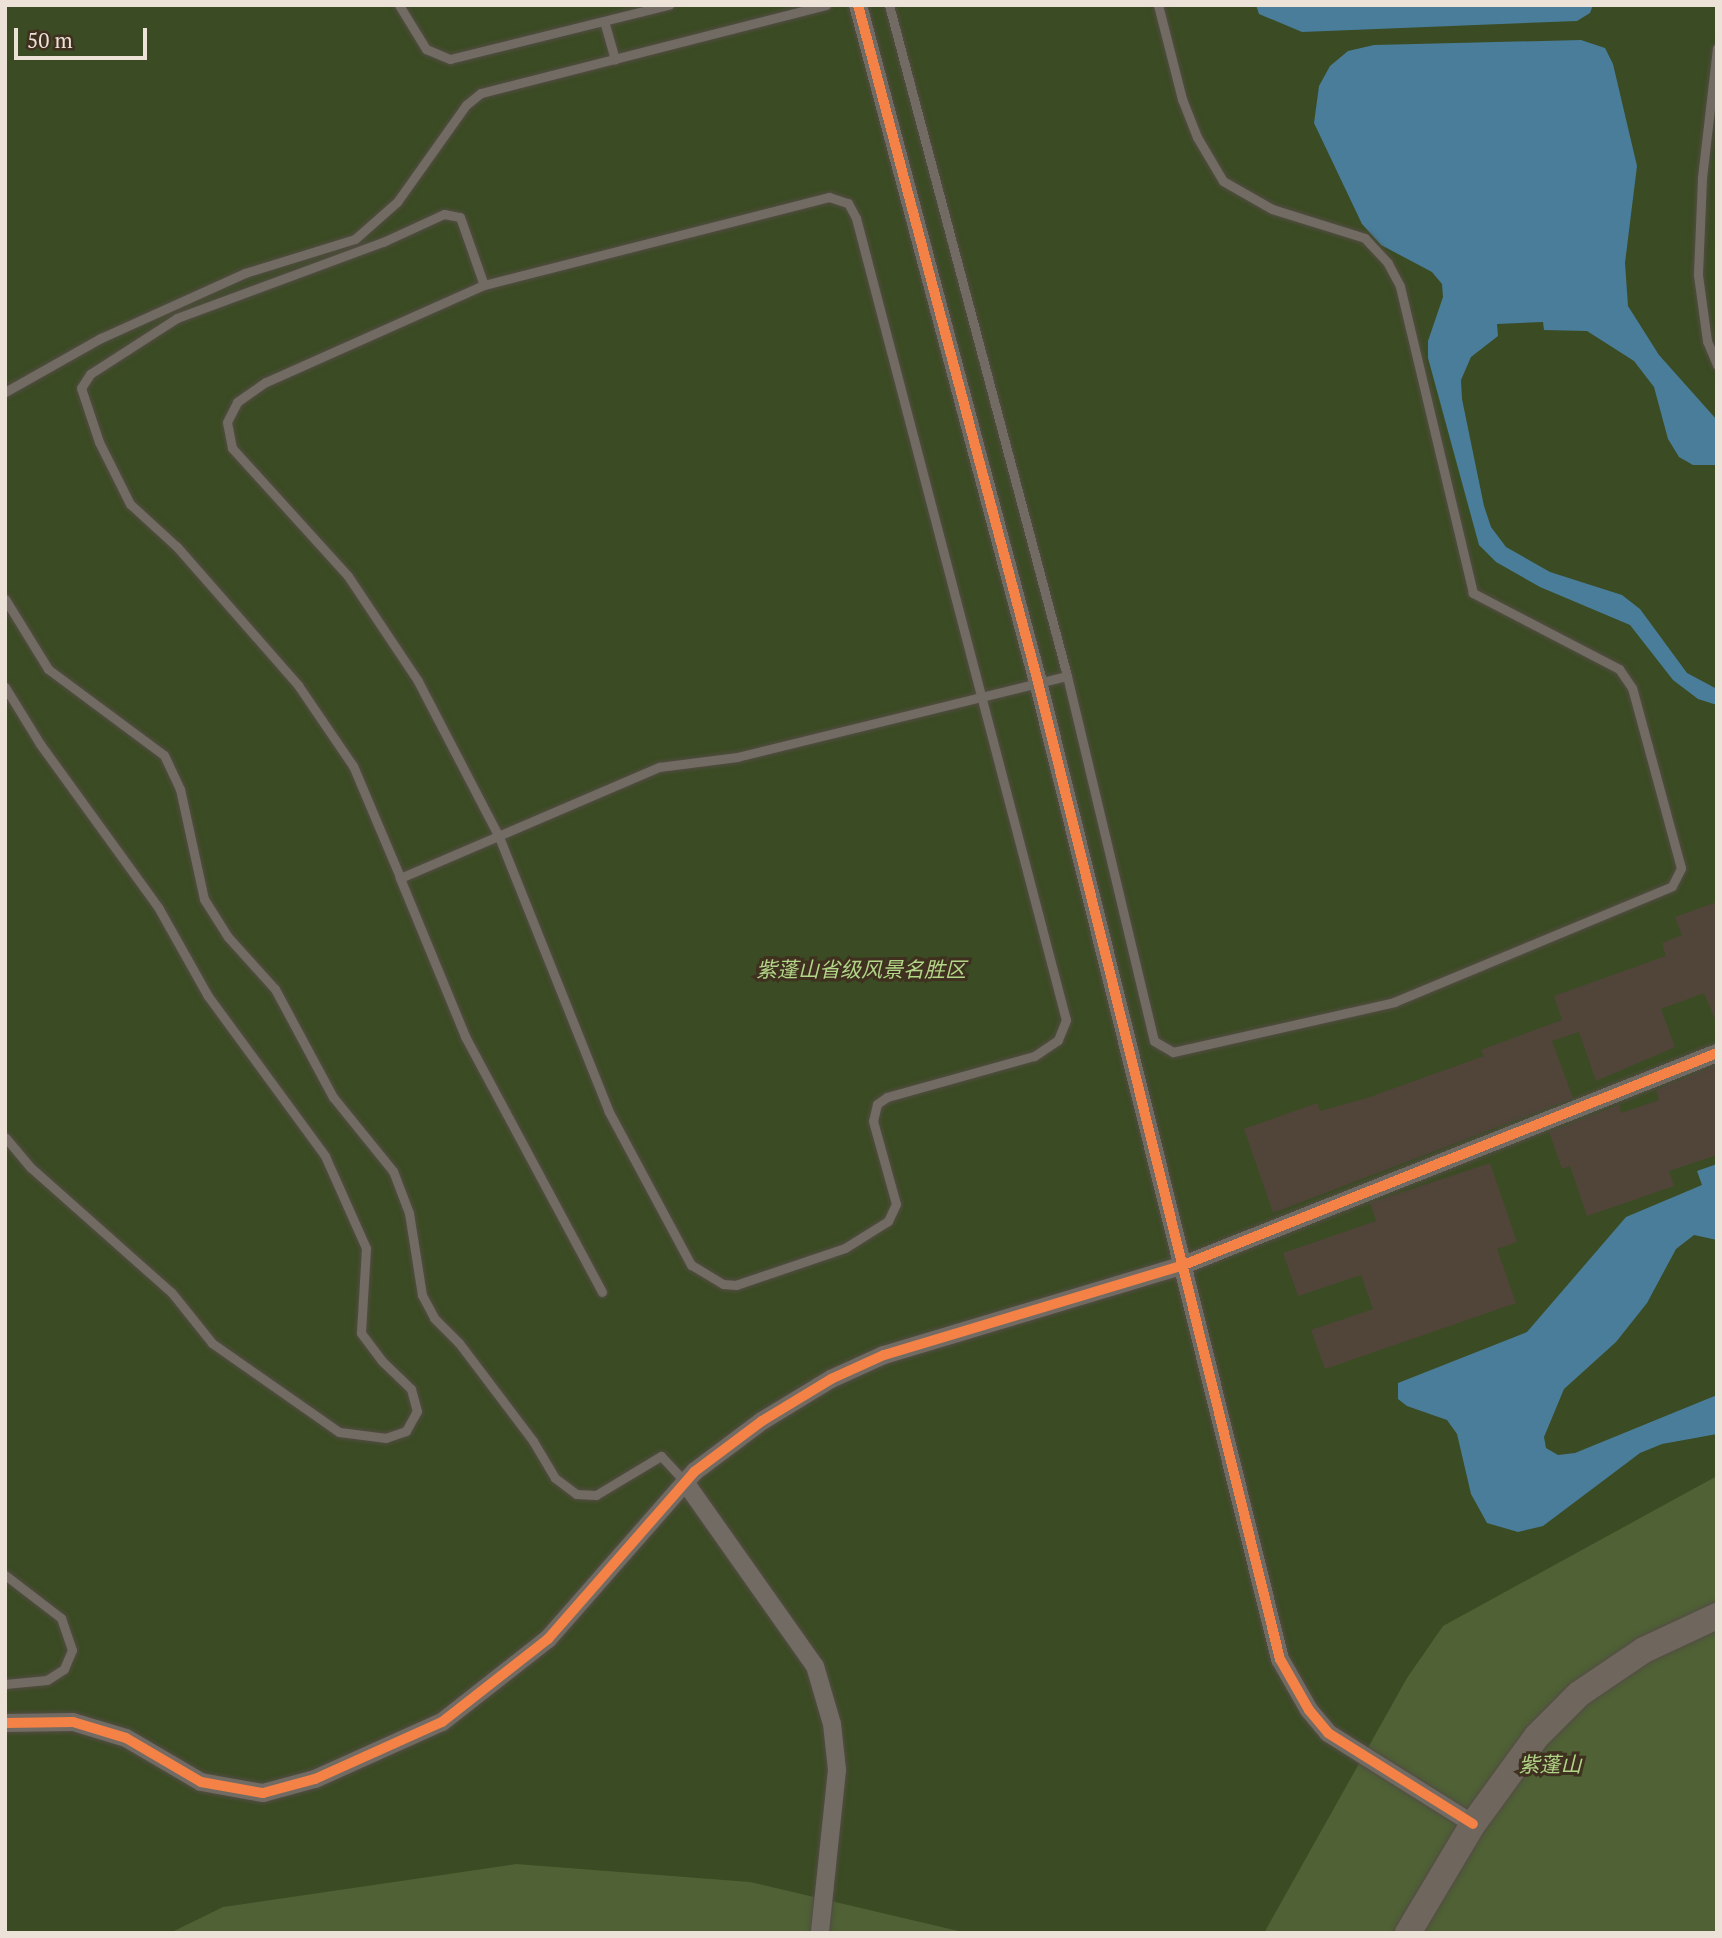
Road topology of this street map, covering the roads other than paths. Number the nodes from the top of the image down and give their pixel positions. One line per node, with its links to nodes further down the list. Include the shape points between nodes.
1 (399, 5): 7 (lane, via 426,49 450,59)
2 (669, 5): 7 (lane)
3 (826, 5): 9 (lane)
4 (858, 5): 15 (street)
5 (889, 5): 14 (lane)
6 (1158, 5): 14 (lane, via 1182,99 1197,137 1223,181 1272,209 1365,238 1388,263 1400,286 1473,593 1619,669 1632,688 1679,856 1679,876 1672,886 1394,1002 1184,1052 1165,1051 1154,1041)
7 (604, 21): 9 (lane)
8 (1717, 48): 11 (lane, via 1702,178 1698,275 1707,341)
9 (615, 60): 12 (lane, via 481,93 466,105 397,202 355,239 245,273 101,338)
10 (484, 285): 17 (lane, via 829,197 848,204 856,218); 18 (lane, via 266,382 237,402 226,431 232,448 348,576 418,681); 19 (lane, via 460,217 444,214 383,243 177,318 90,374 81,388 99,442 130,503 177,547 298,685 353,766)
11 (1717, 365)
12 (5, 392)
13 (5, 599): 24 (lane, via 48,669 164,755 180,789 204,899 228,937 275,989 333,1097 393,1171 409,1213 422,1295 434,1318 459,1343 533,1441 555,1478 576,1494 596,1495 661,1456)
14 (1067, 676): 15 (lane)
15 (1038, 682): 17 (lane); 22 (street)
16 (5, 687): 21 (lane, via 40,744 158,907 208,996 325,1156 366,1248 362,1332 382,1361 411,1389 417,1411 406,1431 386,1437 339,1432 212,1343 172,1293 31,1168)
17 (982, 696): 18 (lane, via 737,757 659,767); 18 (lane, via 1066,1020 1058,1040 1034,1056 882,1100 872,1117 895,1196 888,1221 845,1248 736,1285 712,1281 691,1265 609,1112)
18 (498, 835): 19 (lane)
19 (400, 877): 23 (lane, via 465,1036)
20 (1717, 1053): 22 (street)
21 (5, 1137)
22 (1181, 1266): 24 (street, via 884,1354 831,1379 762,1421); 29 (street, via 1280,1659 1328,1733)
23 (602, 1292)
24 (685, 1482): 28 (street, via 548,1639 442,1722 315,1779 263,1793 201,1782 126,1738 73,1722); 30 (street, via 815,1666 832,1724 837,1770)
25 (5, 1575): 27 (lane, via 61,1618 72,1650 64,1669 47,1680)
26 (1717, 1616): 29 (street, via 1644,1650 1579,1695 1538,1735)
27 (5, 1684)
28 (5, 1723)
29 (1473, 1824): 31 (street)
30 (820, 1933)
31 (1408, 1933)

